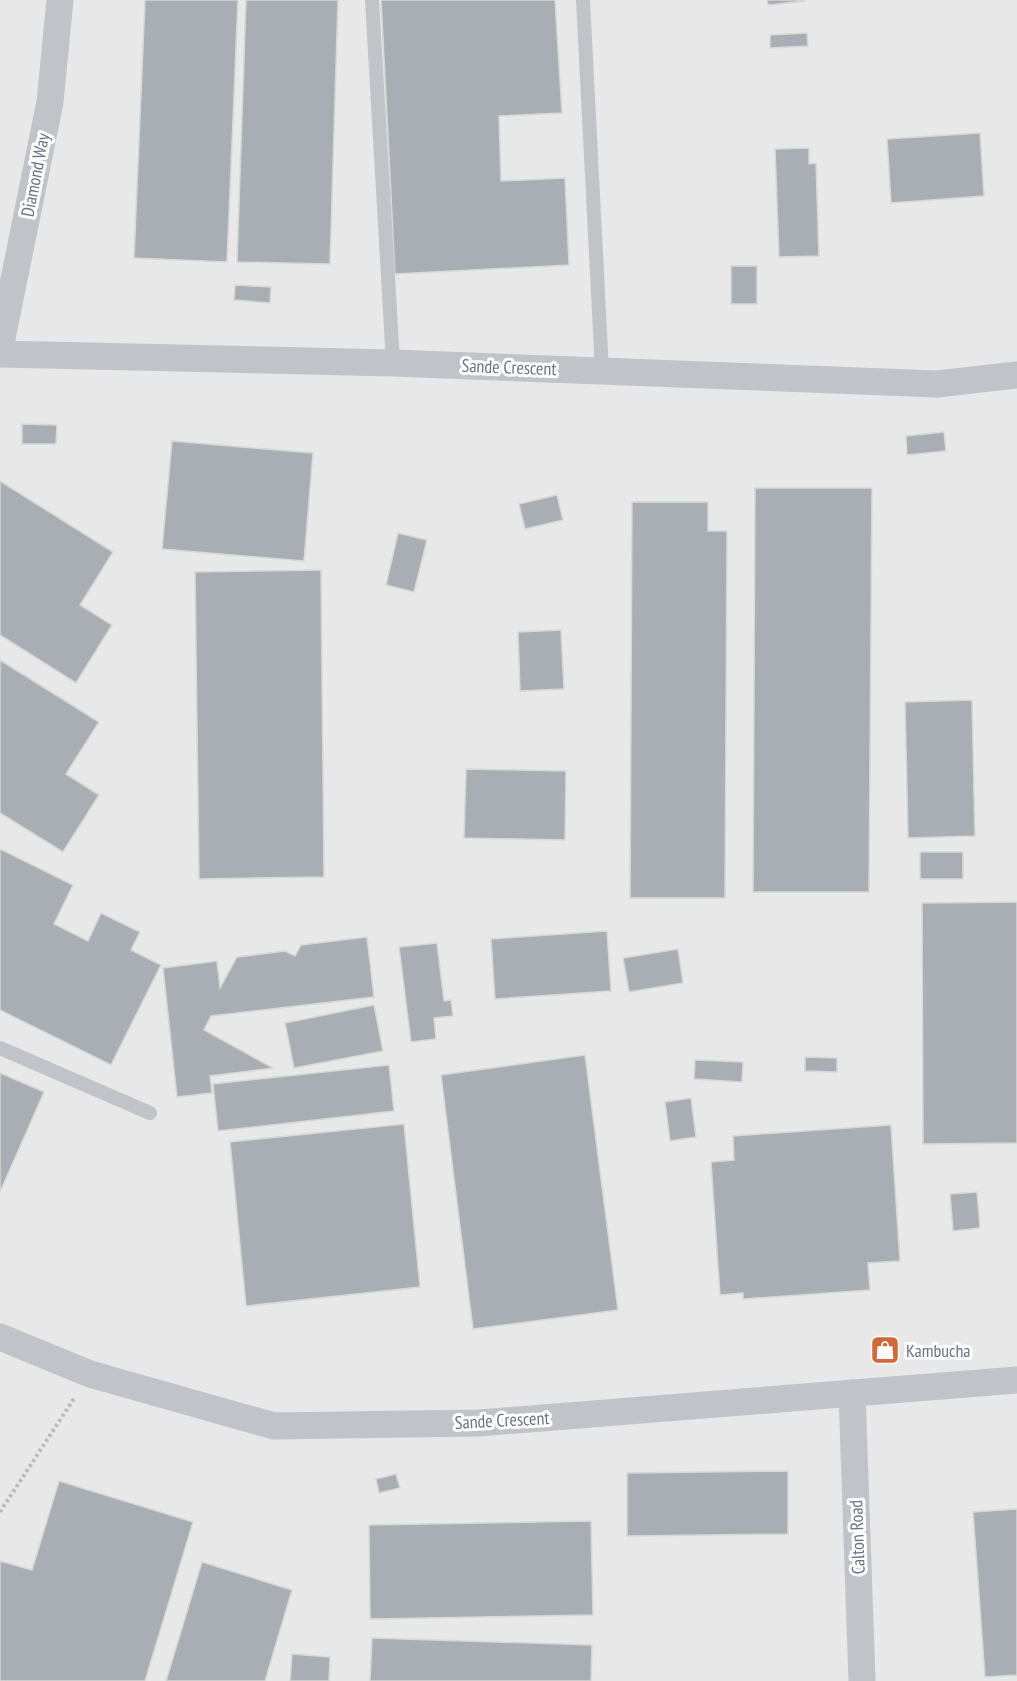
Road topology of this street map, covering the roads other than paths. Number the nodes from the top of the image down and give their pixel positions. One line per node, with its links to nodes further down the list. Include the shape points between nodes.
1 (60, 0): 4 (street, Diamond Way, via 50,102)
2 (372, 0): 6 (lane)
3 (583, 0): 7 (lane)
4 (0, 348)
5 (0, 354): 6 (street, Sande Crescent)
6 (393, 363): 7 (street, Sande Crescent)
7 (602, 371): 8 (street, Sande Crescent, via 937,384)
8 (1017, 375)
9 (0, 1048): 10 (lane)
10 (150, 1113)
11 (0, 1337): 13 (street, Sande Crescent, via 90,1374 274,1426 479,1424)
12 (1017, 1380): 13 (street, Sande Crescent)
13 (852, 1394): 14 (street, Calton Road)
14 (862, 1681)

